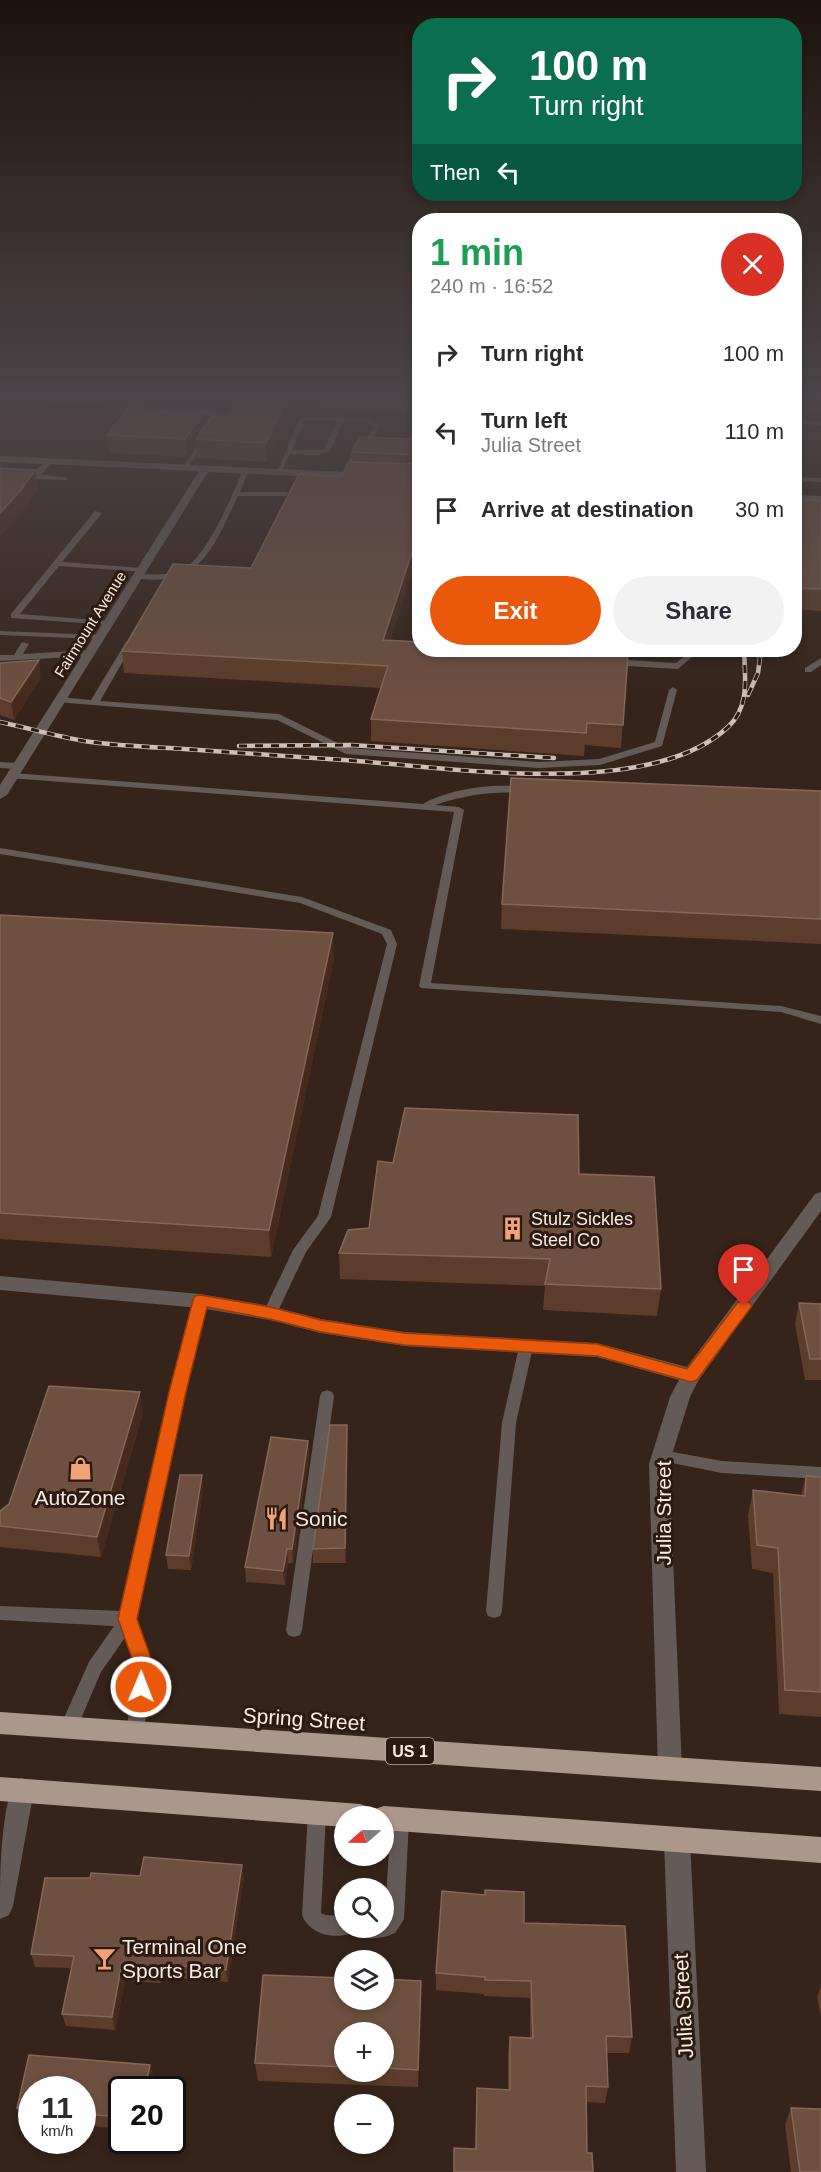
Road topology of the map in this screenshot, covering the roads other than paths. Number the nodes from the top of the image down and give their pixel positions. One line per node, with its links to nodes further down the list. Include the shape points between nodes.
1 (188, 496): 7 (street, Fairmount Avenue)
2 (235, 496): 8 (lane, via 196,564)
3 (802, 498): 4 (street)
4 (821, 499)
5 (98, 513): 6 (lane)
6 (57, 564): 7 (lane); 10 (lane, via 14,616)
7 (140, 573): 8 (lane); 10 (street, Fairmount Avenue)
8 (168, 578): 9 (lane)
9 (162, 588)
10 (108, 623): 13 (street, Fairmount Avenue)
11 (0, 633): 13 (lane)
12 (134, 636): 24 (lane)
13 (99, 637): 15 (street, Fairmount Avenue)
14 (25, 644): 16 (lane)
15 (89, 653): 16 (lane); 23 (street, Fairmount Avenue)
16 (17, 657): 18 (lane)
17 (688, 657): 20 (lane, via 678,666)
18 (0, 658)
19 (821, 661): 21 (lane)
20 (596, 662)
21 (808, 670)
22 (673, 690): 24 (lane, via 659,744 600,762 539,765 346,751 279,717)
23 (60, 700): 24 (lane); 26 (street, Fairmount Avenue)
24 (94, 703)
25 (0, 765): 26 (lane)
26 (15, 771): 28 (street, Fairmount Avenue); 29 (lane)
27 (539, 791): 29 (lane, via 470,790)
28 (0, 795)
29 (420, 807): 31 (lane, via 459,810 425,986 781,1009)
30 (0, 851): 35 (lane, via 302,900 387,932 392,944 324,1217 300,1250)
31 (821, 1020)
32 (821, 1198): 37 (street, Julia Street)
33 (0, 1283): 34 (street)
34 (200, 1300): 35 (street); 43 (lane)
35 (270, 1313): 36 (street, via 321,1326 404,1339)
36 (526, 1347): 37 (street, via 597,1350); 41 (lane, via 508,1423)
37 (691, 1376): 39 (street, Julia Street, via 680,1397)
38 (327, 1396): 44 (lane)
39 (662, 1456): 40 (lane, via 722,1467); 48 (street, Julia Street, via 659,1464)
40 (821, 1473)
41 (494, 1611)
42 (0, 1613): 43 (lane)
43 (128, 1619): 46 (lane, via 95,1667); 47 (lane, via 144,1664)
44 (294, 1630)
45 (0, 1723): 46 (highway, Spring Street / US 1)
46 (68, 1729): 47 (highway, Spring Street / US 1)
47 (135, 1733): 48 (highway, Spring Street / US 1)
48 (670, 1769): 49 (highway, Spring Street / US 1)
49 (821, 1779)
50 (11, 1789): 51 (highway); 56 (street)
51 (317, 1813): 52 (highway); 57 (lane, via 311,1915 319,1924)
52 (334, 1814)
53 (394, 1819): 54 (highway)
54 (677, 1840): 55 (highway); 58 (street, Julia Street)
55 (821, 1850)
56 (0, 1906)
57 (334, 1925)
58 (691, 2172)

